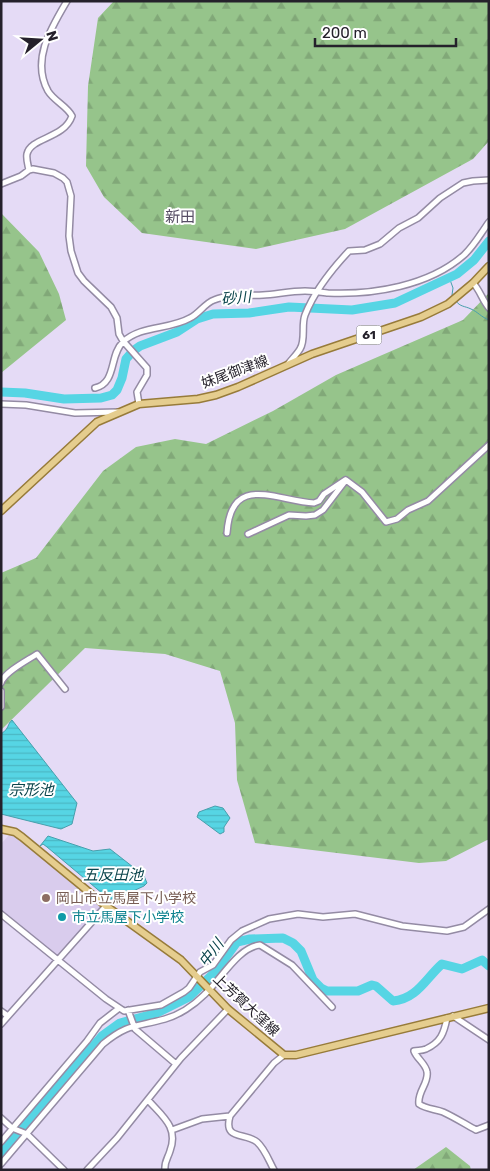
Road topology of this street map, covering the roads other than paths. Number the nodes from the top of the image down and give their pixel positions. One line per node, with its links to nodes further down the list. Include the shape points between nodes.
1 (67, 1): 2 (street, via 48,35 43,50 42,75 47,90 72,116 57,134 30,148 27,153)
2 (29, 170): 4 (street); 10 (street, via 54,173 67,182 71,196 69,236 78,273 111,307 117,318 119,334)
3 (489, 180): 8 (street, via 462,184 380,244 365,250 349,251)
4 (1, 184)
5 (489, 222): 8 (street, via 464,255 426,279 384,289)
6 (489, 266): 7 (main road, 妹尾御津線 / 61)
7 (473, 283): 9 (street); 11 (main road, 妹尾御津線 / 61, via 434,311)
8 (319, 291): 10 (street, via 216,299 191,318 149,329); 11 (street, via 306,312 300,349)
9 (489, 308)
10 (125, 342): 12 (street, via 118,349 106,383); 14 (street, via 148,371 137,392)
11 (288, 365): 14 (main road, 妹尾御津線 / 61, via 216,395)
12 (95, 388)
13 (1, 404): 15 (street, via 75,413)
14 (139, 404): 15 (main road, 妹尾御津線 / 61)
15 (118, 412): 18 (main road, 妹尾御津線 / 61, via 97,422)
16 (489, 445): 17 (street, via 428,501 389,522 362,492)
17 (346, 480): 19 (street, via 314,503 264,494 244,497 229,516); 20 (street, via 323,510 315,515 289,515)
18 (1, 511)
19 (227, 534)
20 (248, 534)
21 (1, 682): 22 (street, via 2,678 38,654)
22 (65, 689)
23 (1, 691): 24 (street)
24 (1, 707)
25 (1, 829): 26 (main road, 上芳賀大窪線, via 22,837)
26 (106, 906): 29 (street); 30 (main road, 上芳賀大窪線, via 169,950)
27 (489, 909): 30 (street, via 464,927 447,931 402,926 355,914 323,917 298,914 269,919 242,931 231,940 213,965)
28 (1, 914): 29 (street)
29 (58, 961): 34 (street); 38 (street)
30 (198, 977): 31 (main road, 上芳賀大窪線); 37 (street, via 189,988 161,1004)
31 (209, 989): 32 (street, via 242,954 260,945 292,965); 35 (main road, 上芳賀大窪線); 41 (street, via 205,995 166,1019)
32 (332, 1007)
33 (489, 1008): 39 (main road, 上芳賀大窪線)
34 (118, 1009): 37 (street); 49 (street, via 100,1023)
35 (228, 1009): 43 (main road, 上芳賀大窪線); 44 (street)
36 (1, 1012): 38 (street)
37 (129, 1012): 41 (street)
38 (8, 1016): 40 (street)
39 (450, 1017): 42 (street); 43 (main road, 上芳賀大窪線, via 296,1055); 48 (street, via 440,1040 414,1051 428,1074 419,1104 476,1130)
40 (1, 1024)
41 (133, 1025): 44 (street); 51 (street, via 103,1044)
42 (489, 1040)
43 (284, 1055): 46 (street, via 274,1062)
44 (176, 1064): 45 (street)
45 (148, 1100): 50 (street); 55 (street)
46 (230, 1116): 50 (street, via 202,1119); 57 (street, via 228,1124 233,1133 258,1143)
47 (1, 1118): 49 (street)
48 (489, 1125)
49 (12, 1128): 51 (street); 52 (street)
50 (172, 1130): 56 (street, via 172,1145)
51 (27, 1134): 53 (street); 54 (street)
52 (1, 1142)
53 (1, 1164)
54 (64, 1170)
55 (87, 1170)
56 (165, 1170)
57 (274, 1170)

